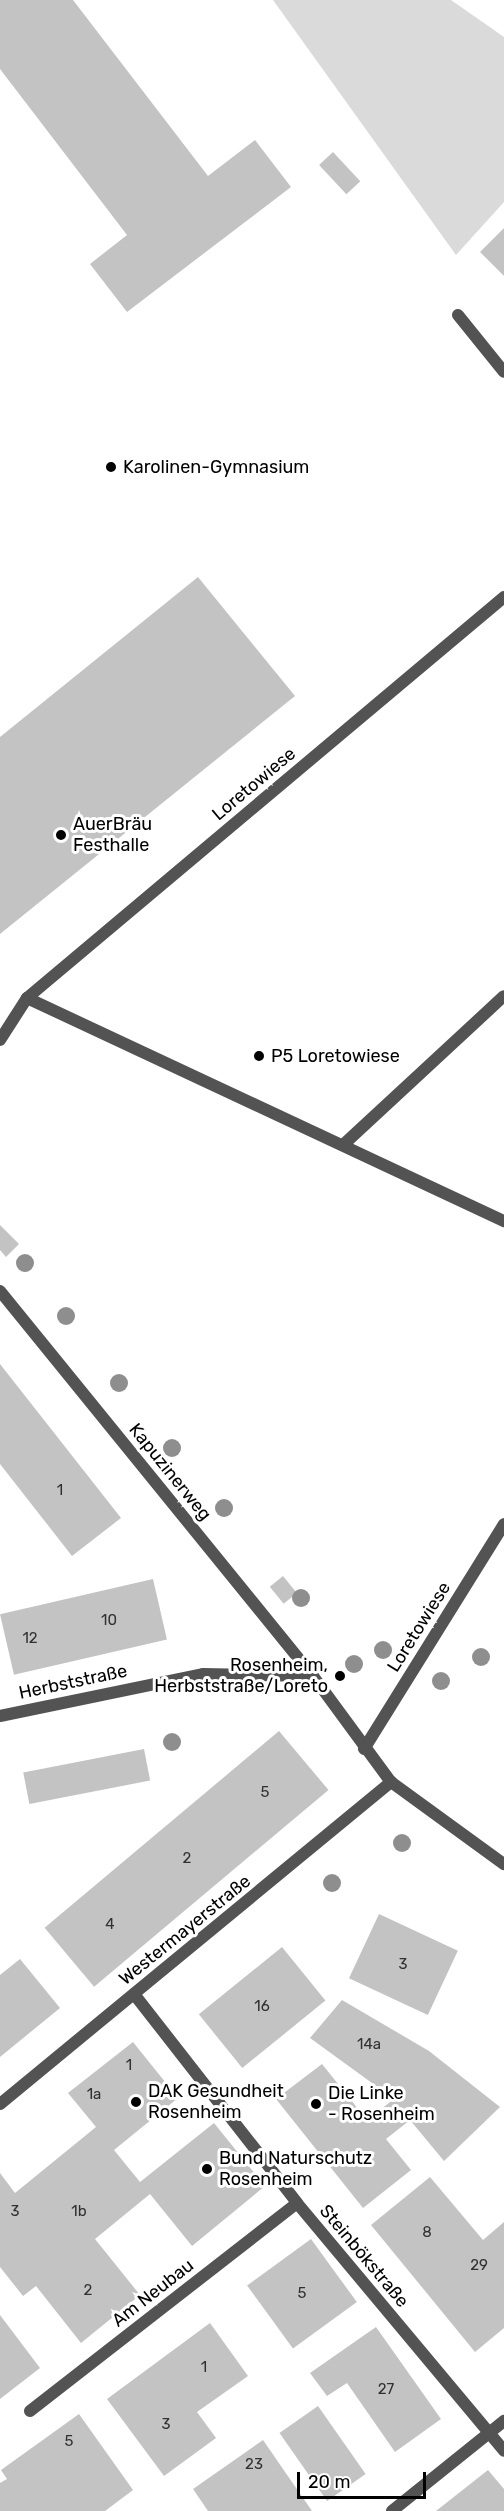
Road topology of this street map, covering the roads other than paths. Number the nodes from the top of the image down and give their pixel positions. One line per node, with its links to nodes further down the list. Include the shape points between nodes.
1 (458, 315): 2 (street)
2 (504, 372)
3 (504, 597): 5 (street, Loretowiese)
4 (504, 996): 7 (street)
5 (27, 998): 6 (street, Loretowiese); 7 (street)
6 (0, 1040)
7 (343, 1146): 8 (street)
8 (504, 1221)
9 (0, 1291): 11 (street, Kapuzinerweg)
10 (504, 1524): 13 (street, Loretowiese)
11 (313, 1676): 12 (street, Herbststraße, via 203,1674); 13 (street)
12 (0, 1716)
13 (364, 1749): 14 (street)
14 (391, 1782): 15 (street); 16 (street, Westermayerstraße)
15 (504, 1864)
16 (134, 1994): 17 (street, Westermayerstraße); 18 (street, Steinbökstraße)
17 (0, 2104)
18 (297, 2204): 19 (street, Am Neubau); 21 (street, Steinbökstraße)
19 (30, 2411)
20 (504, 2421): 21 (street)
21 (489, 2434): 22 (street, Steinbökstraße); 23 (street)
22 (504, 2451)
23 (392, 2511)

